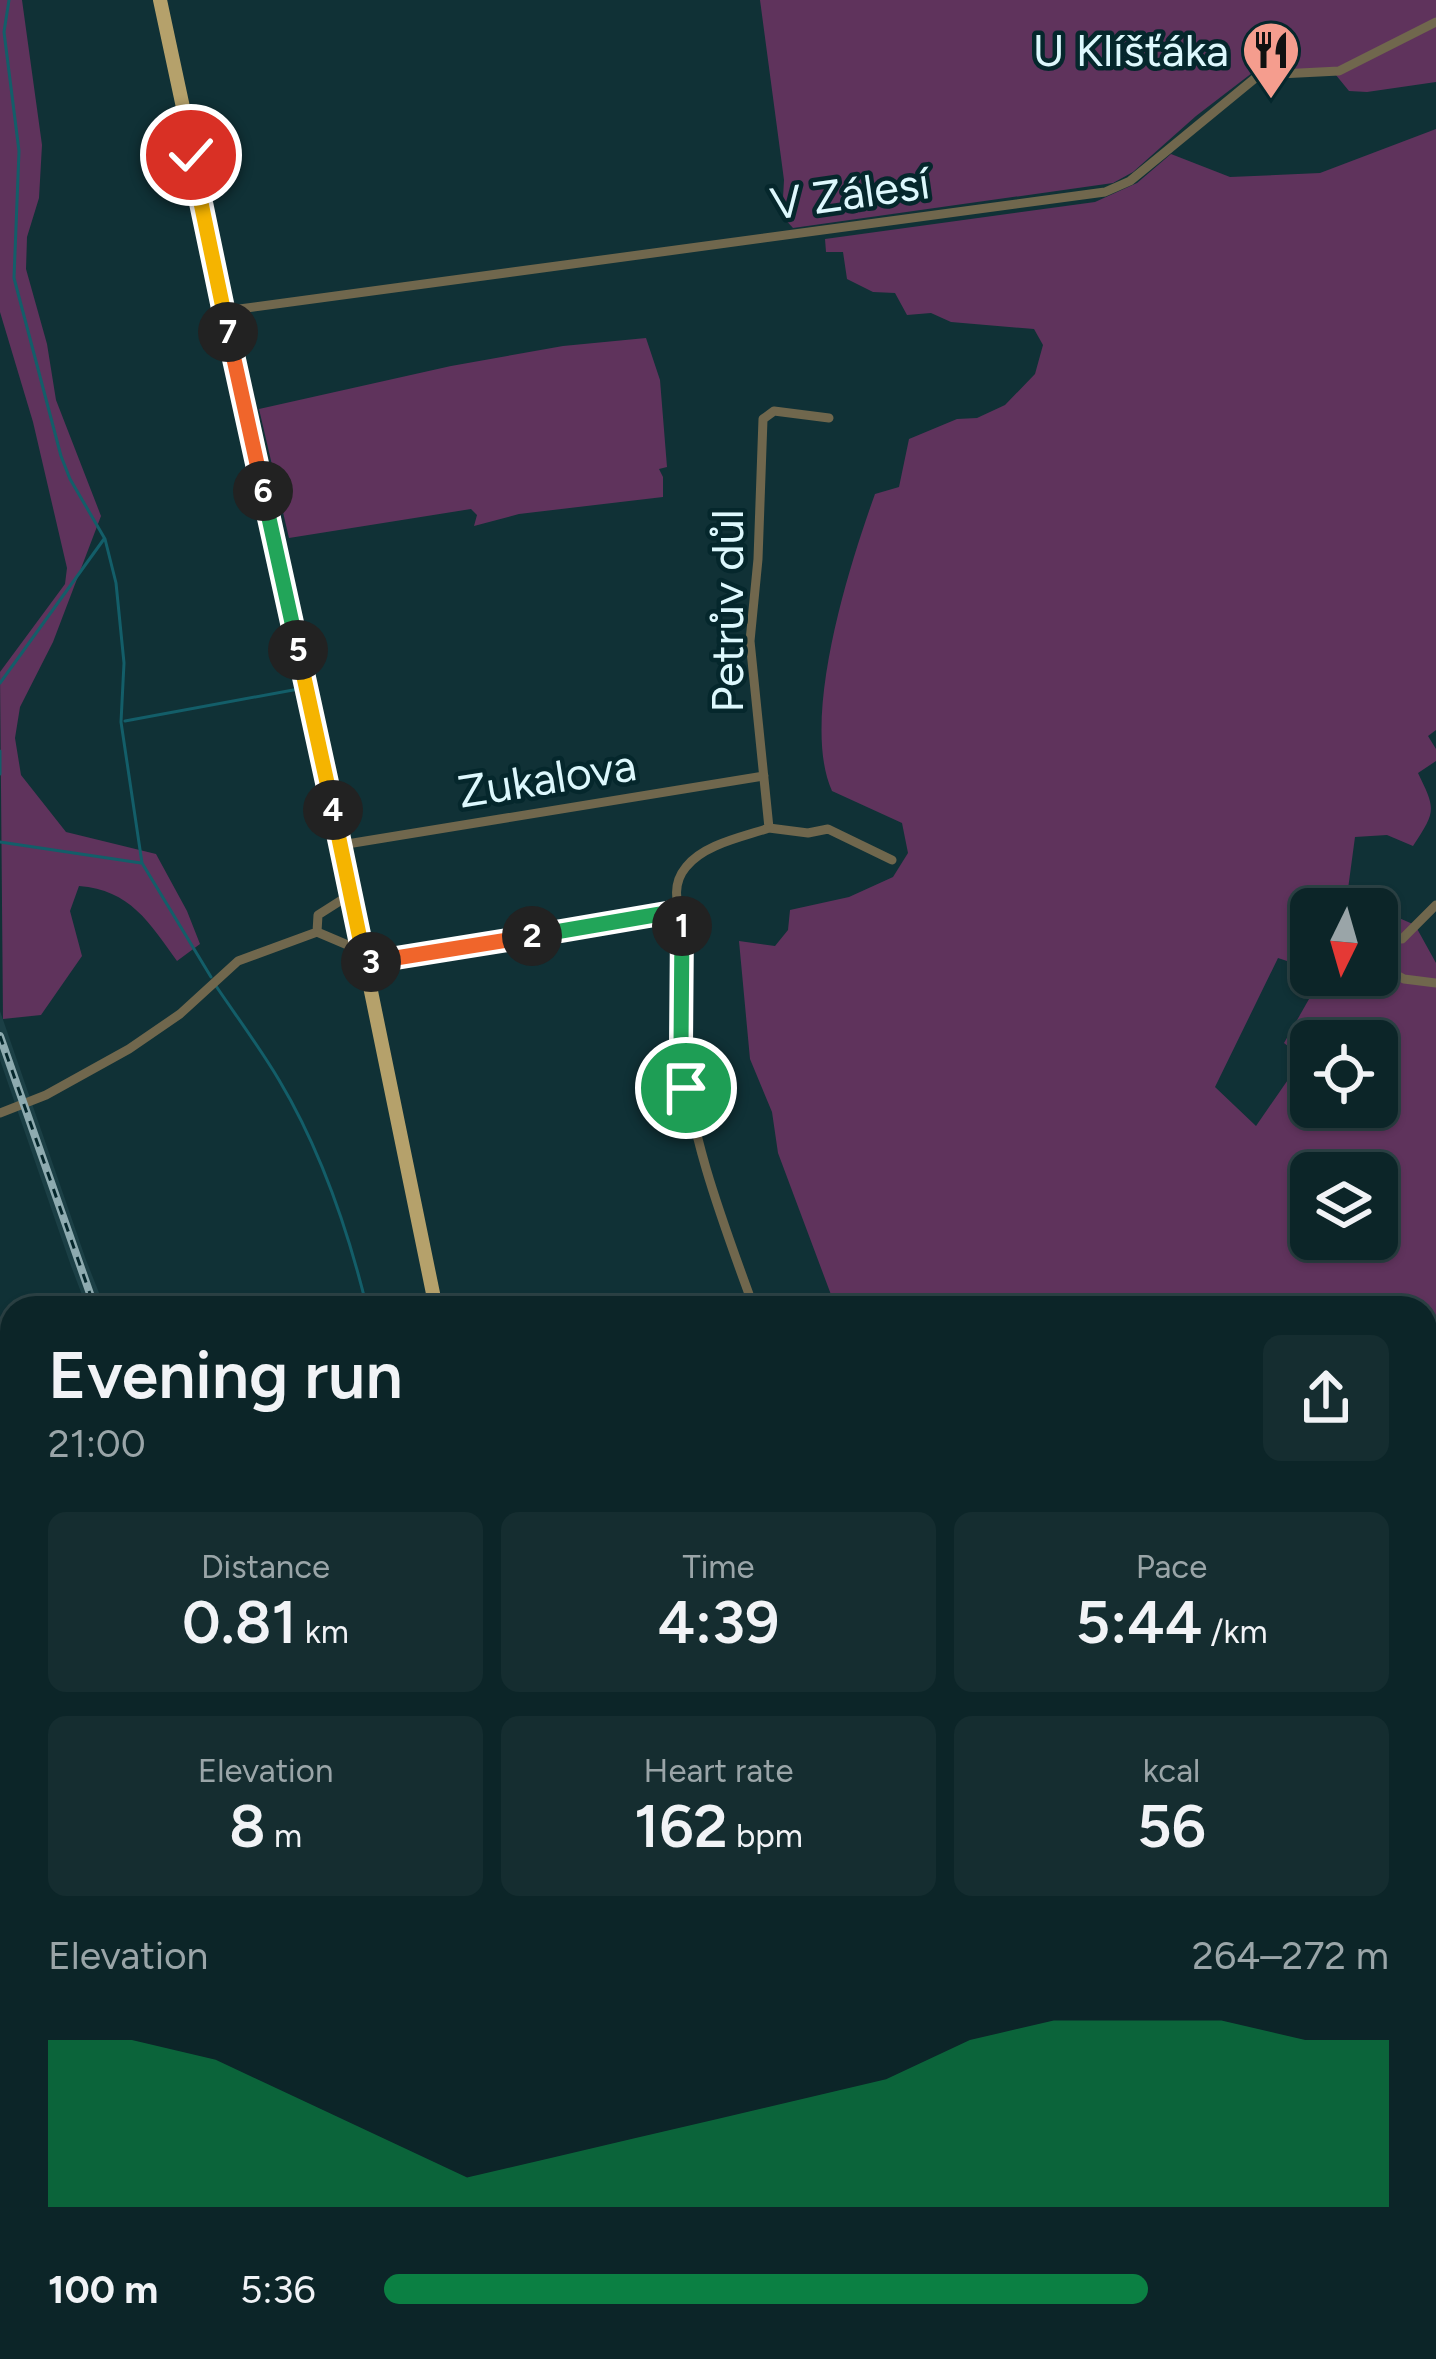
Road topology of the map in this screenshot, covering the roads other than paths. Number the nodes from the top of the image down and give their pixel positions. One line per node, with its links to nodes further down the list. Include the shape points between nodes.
1 (160, 0): 3 (main road)
2 (1436, 22): 3 (street, V Zálesí, via 1339,71 1258,75 1130,181 1105,192)
3 (224, 310): 7 (main road)
4 (829, 418): 5 (street, Petrův důl, via 774,411 763,419 750,641)
5 (764, 776): 6 (street, Petrův důl); 7 (street, Zukalova)
6 (769, 828): 8 (street, via 827,829); 11 (street, via 698,855 679,879)
7 (341, 845): 9 (main road)
8 (892, 860)
9 (351, 894): 12 (street, via 318,915); 14 (main road)
10 (1436, 905): 13 (street)
11 (678, 911): 15 (street); 20 (street, via 686,1088)
12 (316, 932): 14 (street); 18 (street, via 238,961 129,1049)
13 (1402, 939)
14 (362, 945): 15 (main road)
15 (365, 963): 19 (main road)
16 (1398, 977): 17 (street)
17 (1436, 983)
18 (0, 1113)
19 (434, 1296)
20 (750, 1296)

